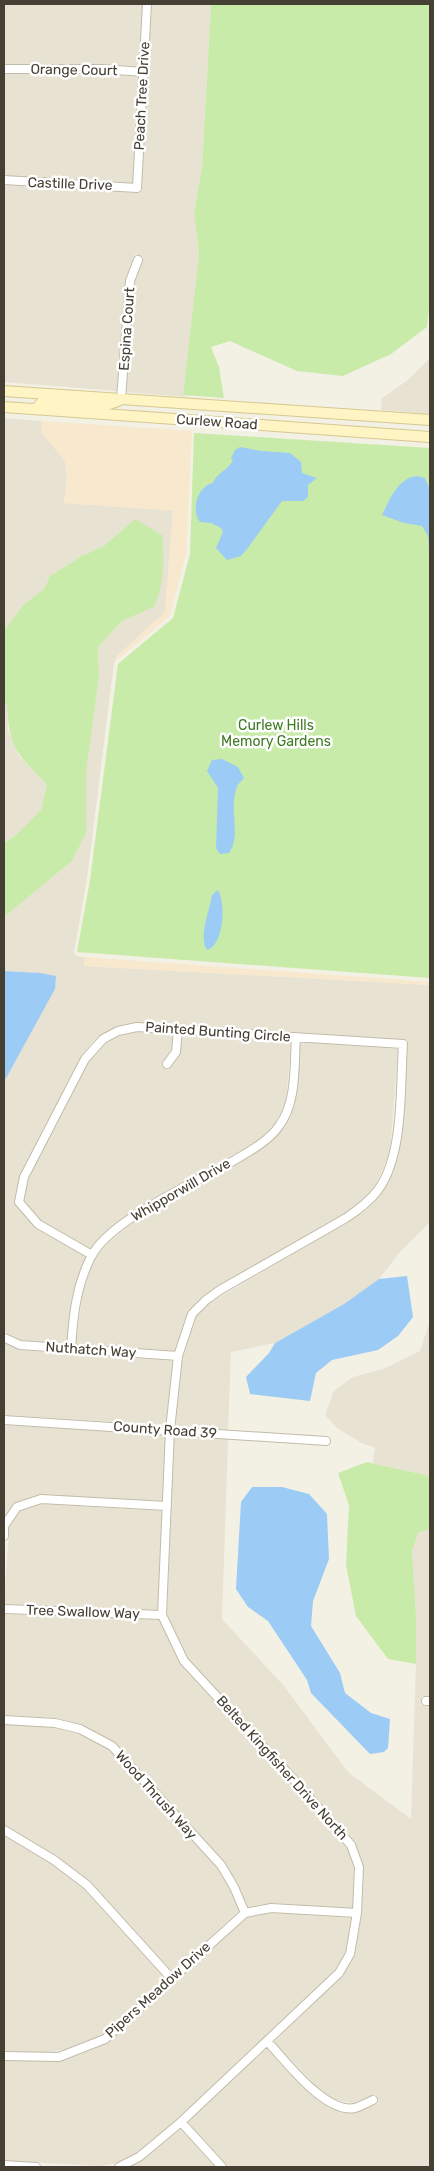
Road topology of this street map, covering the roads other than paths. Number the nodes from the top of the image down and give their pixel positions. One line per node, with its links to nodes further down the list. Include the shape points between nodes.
1 (147, 4): 3 (street, Peach Tree Drive)
2 (4, 69): 3 (street, Orange Court)
3 (144, 72): 5 (street, Peach Tree Drive)
4 (4, 180): 5 (street, Castille Drive)
5 (136, 188)
6 (138, 260): 8 (street, Espina Court, via 130,281)
7 (4, 391): 8 (main road, Curlew Road)
8 (121, 399): 10 (main road, via 106,405 41,403); 11 (main road, Curlew Road)
9 (4, 407): 10 (main road, Curlew Road)
10 (36, 410): 12 (main road, Curlew Road)
11 (430, 420)
12 (430, 437)
13 (178, 1029): 14 (street, Painted Bunting Circle); 16 (street, via 176,1052); 17 (street, Painted Bunting Circle, via 137,1027 118,1031 96,1044 85,1059 24,1177 19,1202 38,1224)
14 (296, 1037): 15 (street, Painted Bunting Circle); 17 (street, Whipporwill Drive, via 290,1103 280,1125 271,1135 229,1163 130,1219 106,1238)
15 (402, 1044): 20 (street, Belted Kingfisher Drive North, via 394,1153 378,1190 346,1218 206,1300 192,1314)
16 (167, 1064)
17 (92, 1255): 19 (street, Whipporwill Drive, via 75,1302)
18 (5, 1338): 19 (street, Nuthatch Way, via 20,1345)
19 (71, 1349): 20 (street, Nuthatch Way)
20 (178, 1356): 22 (street, Belted Kingfisher Drive North)
21 (4, 1420): 22 (street, County Road 39)
22 (170, 1430): 23 (street, County Road 39); 24 (street, Belted Kingfisher Drive North)
23 (326, 1441)
24 (167, 1506): 25 (street, via 41,1500 17,1507 4,1526); 27 (street, Belted Kingfisher Drive North)
25 (4, 1536)
26 (4, 1609): 27 (street, Tree Swallow Way)
27 (162, 1616): 31 (street, Belted Kingfisher Drive North, via 184,1661 351,1845 358,1867)
28 (4, 1720): 30 (street, Wood Thrush Way, via 56,1723 80,1729 112,1746 221,1865)
29 (4, 1830): 32 (street, via 54,1860 87,1885)
30 (245, 1913): 31 (street, via 271,1908); 32 (street, Pipers Meadow Drive)
31 (357, 1913): 33 (street, Belted Kingfisher Drive North, via 352,1947 341,1970)
32 (172, 1979): 34 (street, Pipers Meadow Drive, via 104,2039 59,2057)
33 (267, 2042): 35 (street, via 321,2097 354,2108); 36 (street, Belted Kingfisher Drive North)
34 (4, 2056)
35 (373, 2100)
36 (181, 2122): 39 (street, Belted Kingfisher Drive North, via 139,2157); 40 (street)
37 (4, 2165): 38 (street)
38 (36, 2167)
39 (119, 2167)
40 (222, 2167)

